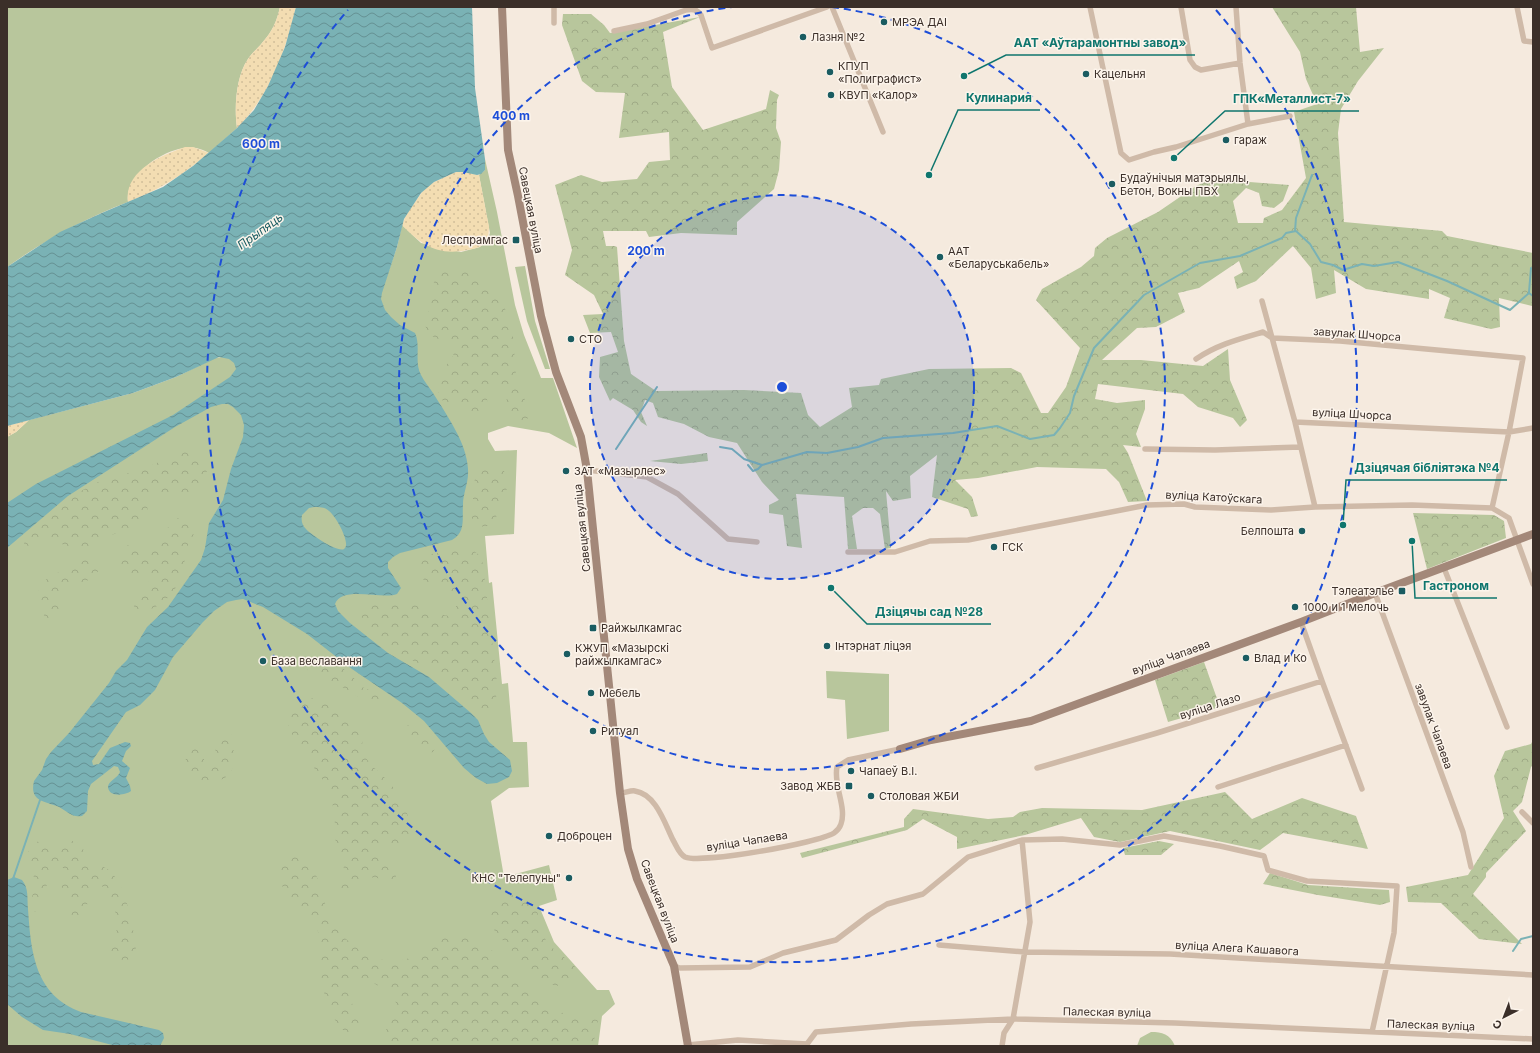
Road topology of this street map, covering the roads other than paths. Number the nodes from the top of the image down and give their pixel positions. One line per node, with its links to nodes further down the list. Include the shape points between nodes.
1 (502, 7): 24 (street, Савецкая вуліца, via 508,150 541,316 556,372 581,437)
2 (554, 7): 9 (street)
3 (827, 7): 10 (street, via 712,48 701,15 692,9 647,24)
4 (832, 7): 15 (street)
5 (1090, 7): 14 (street, via 1121,153 1129,160)
6 (1181, 7): 12 (street, via 1190,60 1195,67 1201,70)
7 (1236, 7): 12 (street)
8 (1517, 7): 11 (street, via 1524,41)
9 (554, 23)
10 (614, 31)
11 (1533, 42)
12 (1240, 63): 14 (street)
13 (1290, 116): 14 (street)
14 (1248, 124)
15 (883, 132)
16 (1262, 301): 17 (street)
17 (1272, 338): 18 (street, завулак Шчорса, via 1263,332 1227,343); 19 (street); 21 (street, завулак Шчорса, via 1340,341 1523,358)
18 (1196, 359)
19 (1294, 422): 21 (street, вуліца Шчорса); 22 (street)
20 (1533, 428): 21 (street, вуліца Шчорса)
21 (1509, 432): 26 (street)
22 (1300, 447): 23 (street); 25 (street)
23 (1145, 449)
24 (587, 470): 29 (street, via 646,477 678,494 728,539); 42 (street, Савецкая вуліца)
25 (1315, 507): 26 (street, вуліца Катоўскага, via 1412,505); 30 (street, вуліца Катоўскага, via 1271,510 1195,507 1184,504 1147,505 968,540 930,541 895,552)
26 (1492, 508): 28 (street, вуліца Катоўскага, via 1509,518)
27 (1533, 534): 28 (street, вуліца Чапаева)
28 (1517, 541): 31 (street, вуліца Чапаева); 32 (street)
29 (757, 542)
30 (848, 552)
31 (1444, 568): 33 (street, вуліца Чапаева); 36 (street)
32 (1533, 584)
33 (1375, 593): 34 (street, вуліца Чапаева); 46 (street, завулак Чапаева, via 1463,832)
34 (1301, 622): 35 (street); 38 (street, вуліца Чапаева, via 1031,721 931,740)
35 (1322, 680): 37 (street); 39 (street, вуліца Лазо)
36 (1507, 727)
37 (1346, 745): 40 (street); 41 (street)
38 (900, 750): 42 (street, вуліца Чапаева, via 848,760 837,767 835,774 843,816 836,833 797,844 720,858 696,859 684,856 677,848 655,803 646,795 635,791)
39 (1037, 768)
40 (1218, 787)
41 (1362, 789)
42 (620, 793): 49 (street, Савецкая вуліца, via 628,849 636,879)
43 (1522, 812): 44 (street)
44 (1533, 822)
45 (1022, 840): 48 (street, via 1030,922); 49 (street, via 968,857 923,894 887,904 836,940 783,953 750,967); 50 (street, via 1062,839 1120,845 1164,836 1264,856 1268,870 1307,881 1397,886 1394,933)
46 (1471, 867)
47 (939, 946): 48 (street, вуліца Алега Кашавога)
48 (1025, 952): 50 (street, вуліца Алега Кашавога, via 1170,954); 52 (street)
49 (674, 966): 55 (street, Савецкая вуліца)
50 (1385, 967): 51 (street, вуліца Алега Кашавога); 53 (street)
51 (1533, 974)
52 (1013, 1020): 53 (street, Палеская вуліца); 55 (street, Палеская вуліца, via 911,1024 816,1032 807,1044 738,1040); 56 (street, via 1004,1033)
53 (1372, 1032): 54 (street, Палеская вуліца)
54 (1533, 1039)
55 (688, 1045)
56 (1002, 1046)

